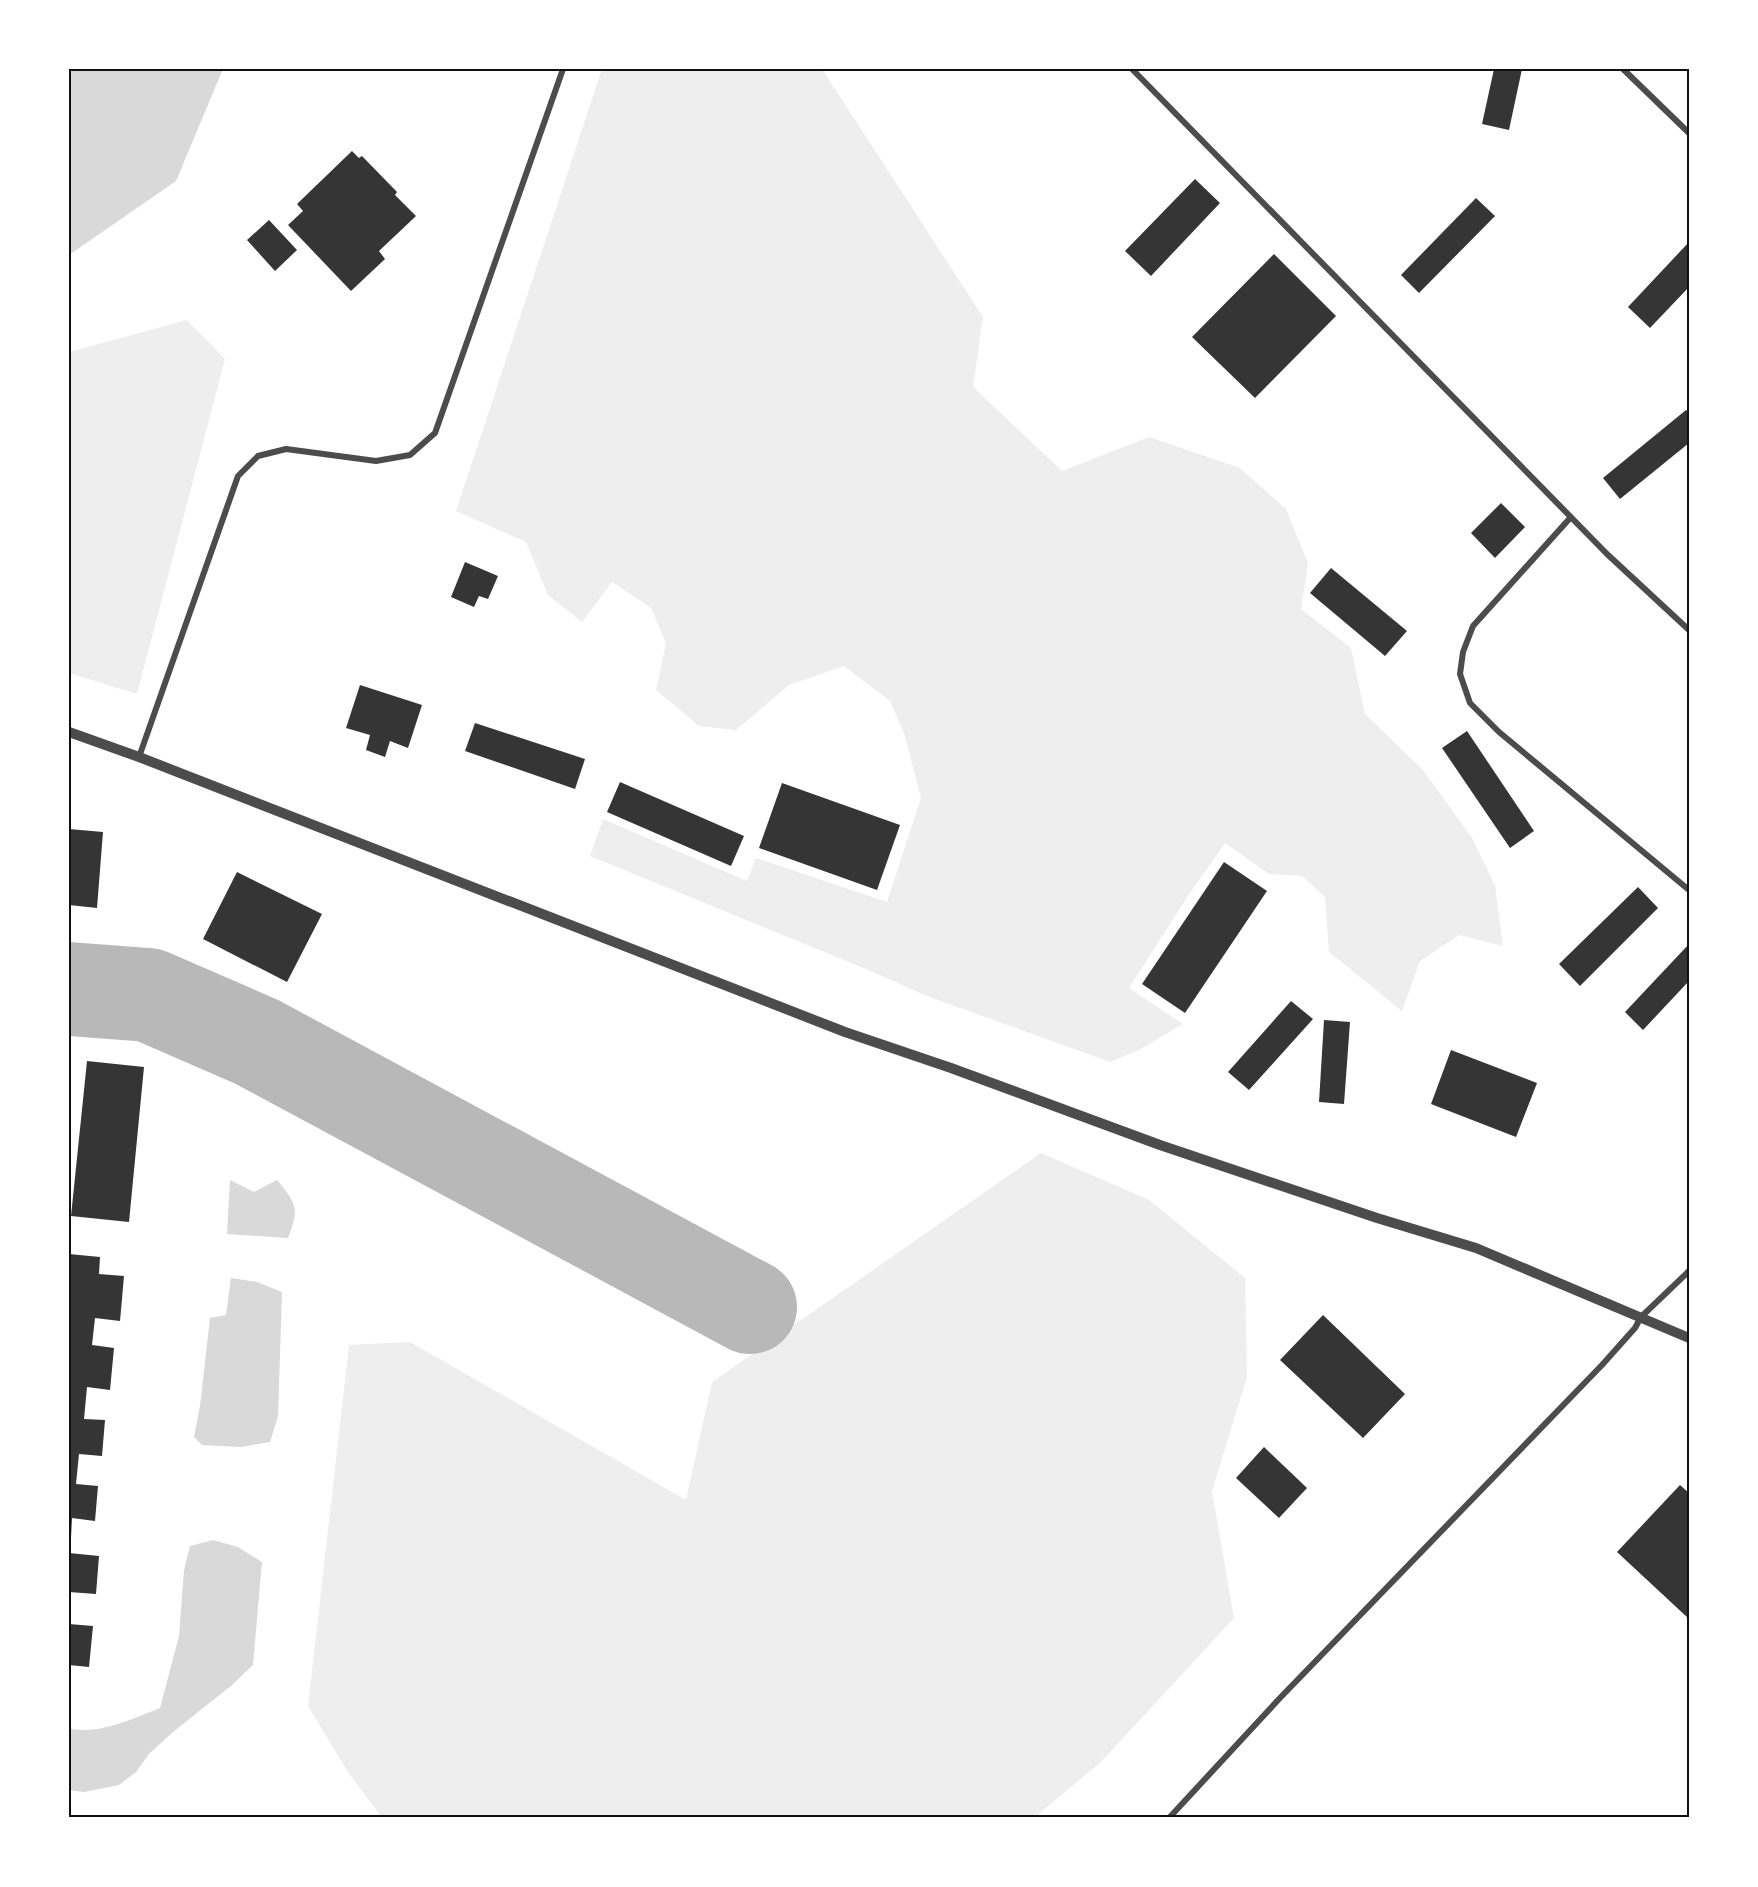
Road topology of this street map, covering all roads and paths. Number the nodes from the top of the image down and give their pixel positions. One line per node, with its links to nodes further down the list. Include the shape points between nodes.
1 (563, 69): 8 (street, via 435,432 410,455 376,462 286,449 258,456 238,476)
2 (1132, 69): 5 (street)
3 (1623, 69): 4 (street)
4 (1689, 133)
5 (1571, 517): 6 (street); 9 (street, via 1473,626 1460,674 1470,703 1499,732)
6 (1689, 630)
7 (69, 732): 8 (street)
8 (139, 757): 11 (street, via 845,1032 1160,1145 1476,1248)
9 (1689, 890)
10 (1689, 1270): 11 (street)
11 (1641, 1317): 12 (street); 13 (street, via 1602,1365)
12 (1689, 1338)
13 (1169, 1818)

